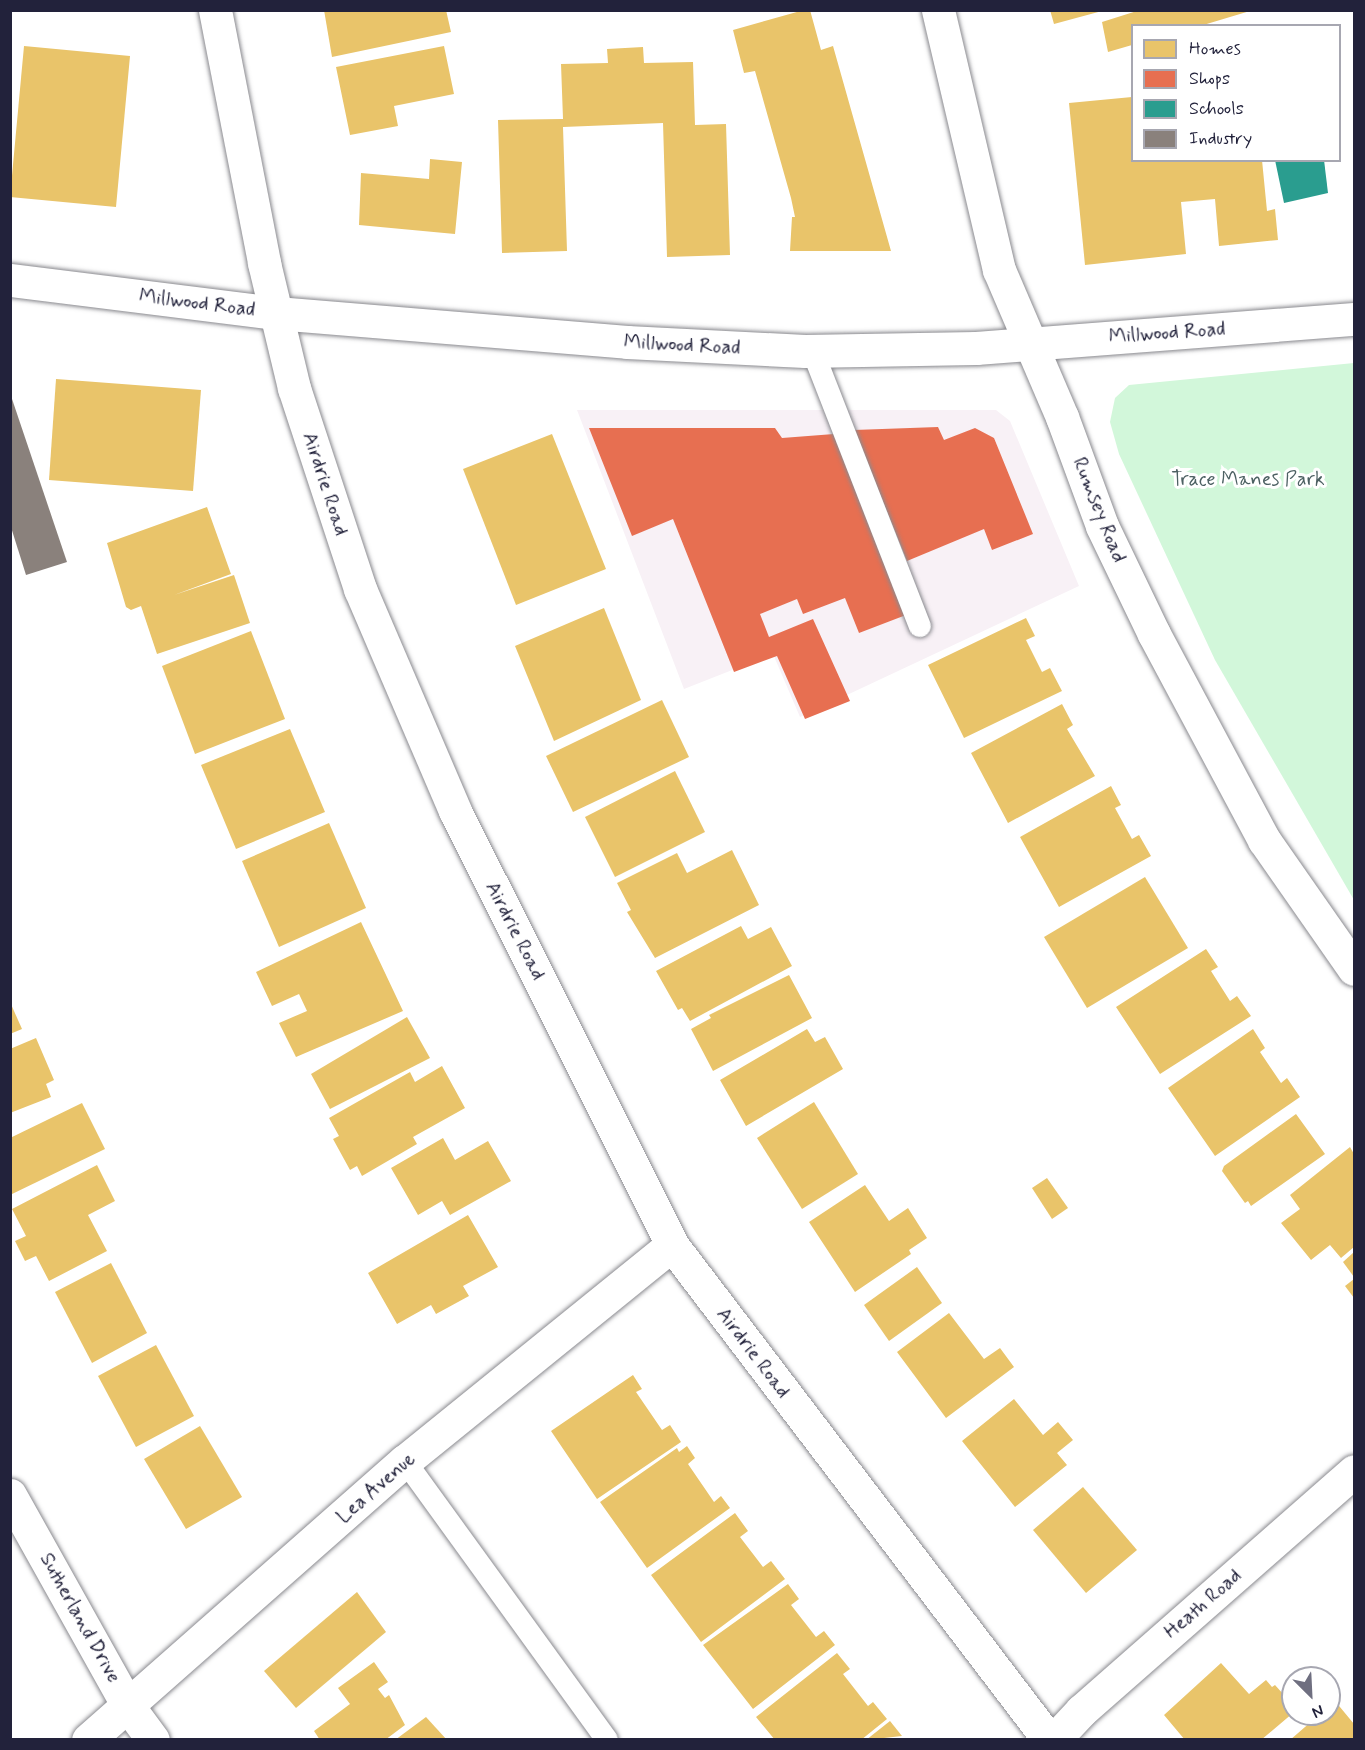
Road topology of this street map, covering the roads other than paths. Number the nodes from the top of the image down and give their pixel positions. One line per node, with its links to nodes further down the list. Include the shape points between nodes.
1 (215, 10): 4 (street, Airdrie Road)
2 (938, 10): 6 (street, Rumsey Road, via 999,270)
3 (10, 280): 4 (street, Millwood Road)
4 (276, 314): 7 (street, Millwood Road, via 627,342); 10 (street, Airdrie Road, via 294,388 360,589 455,811)
5 (1354, 319): 6 (street, Millwood Road)
6 (1027, 343): 7 (street, Millwood Road, via 976,348); 9 (street, Rumsey Road, via 1062,417 1102,526 1154,634 1264,840)
7 (813, 351): 8 (lane)
8 (920, 626)
9 (1354, 969)
10 (672, 1245): 11 (street, Lea Avenue); 18 (street, Airdrie Road)
11 (405, 1461): 14 (street, Lea Avenue); 17 (lane)
12 (1354, 1471): 19 (street, Heath Road, via 1081,1711)
13 (10, 1495): 14 (street, Sutherland Drive)
14 (129, 1706): 15 (street, Lea Avenue); 16 (street, Sutherland Drive)
15 (88, 1740)
16 (153, 1740)
17 (607, 1740)
18 (1049, 1740)
19 (1054, 1740)

